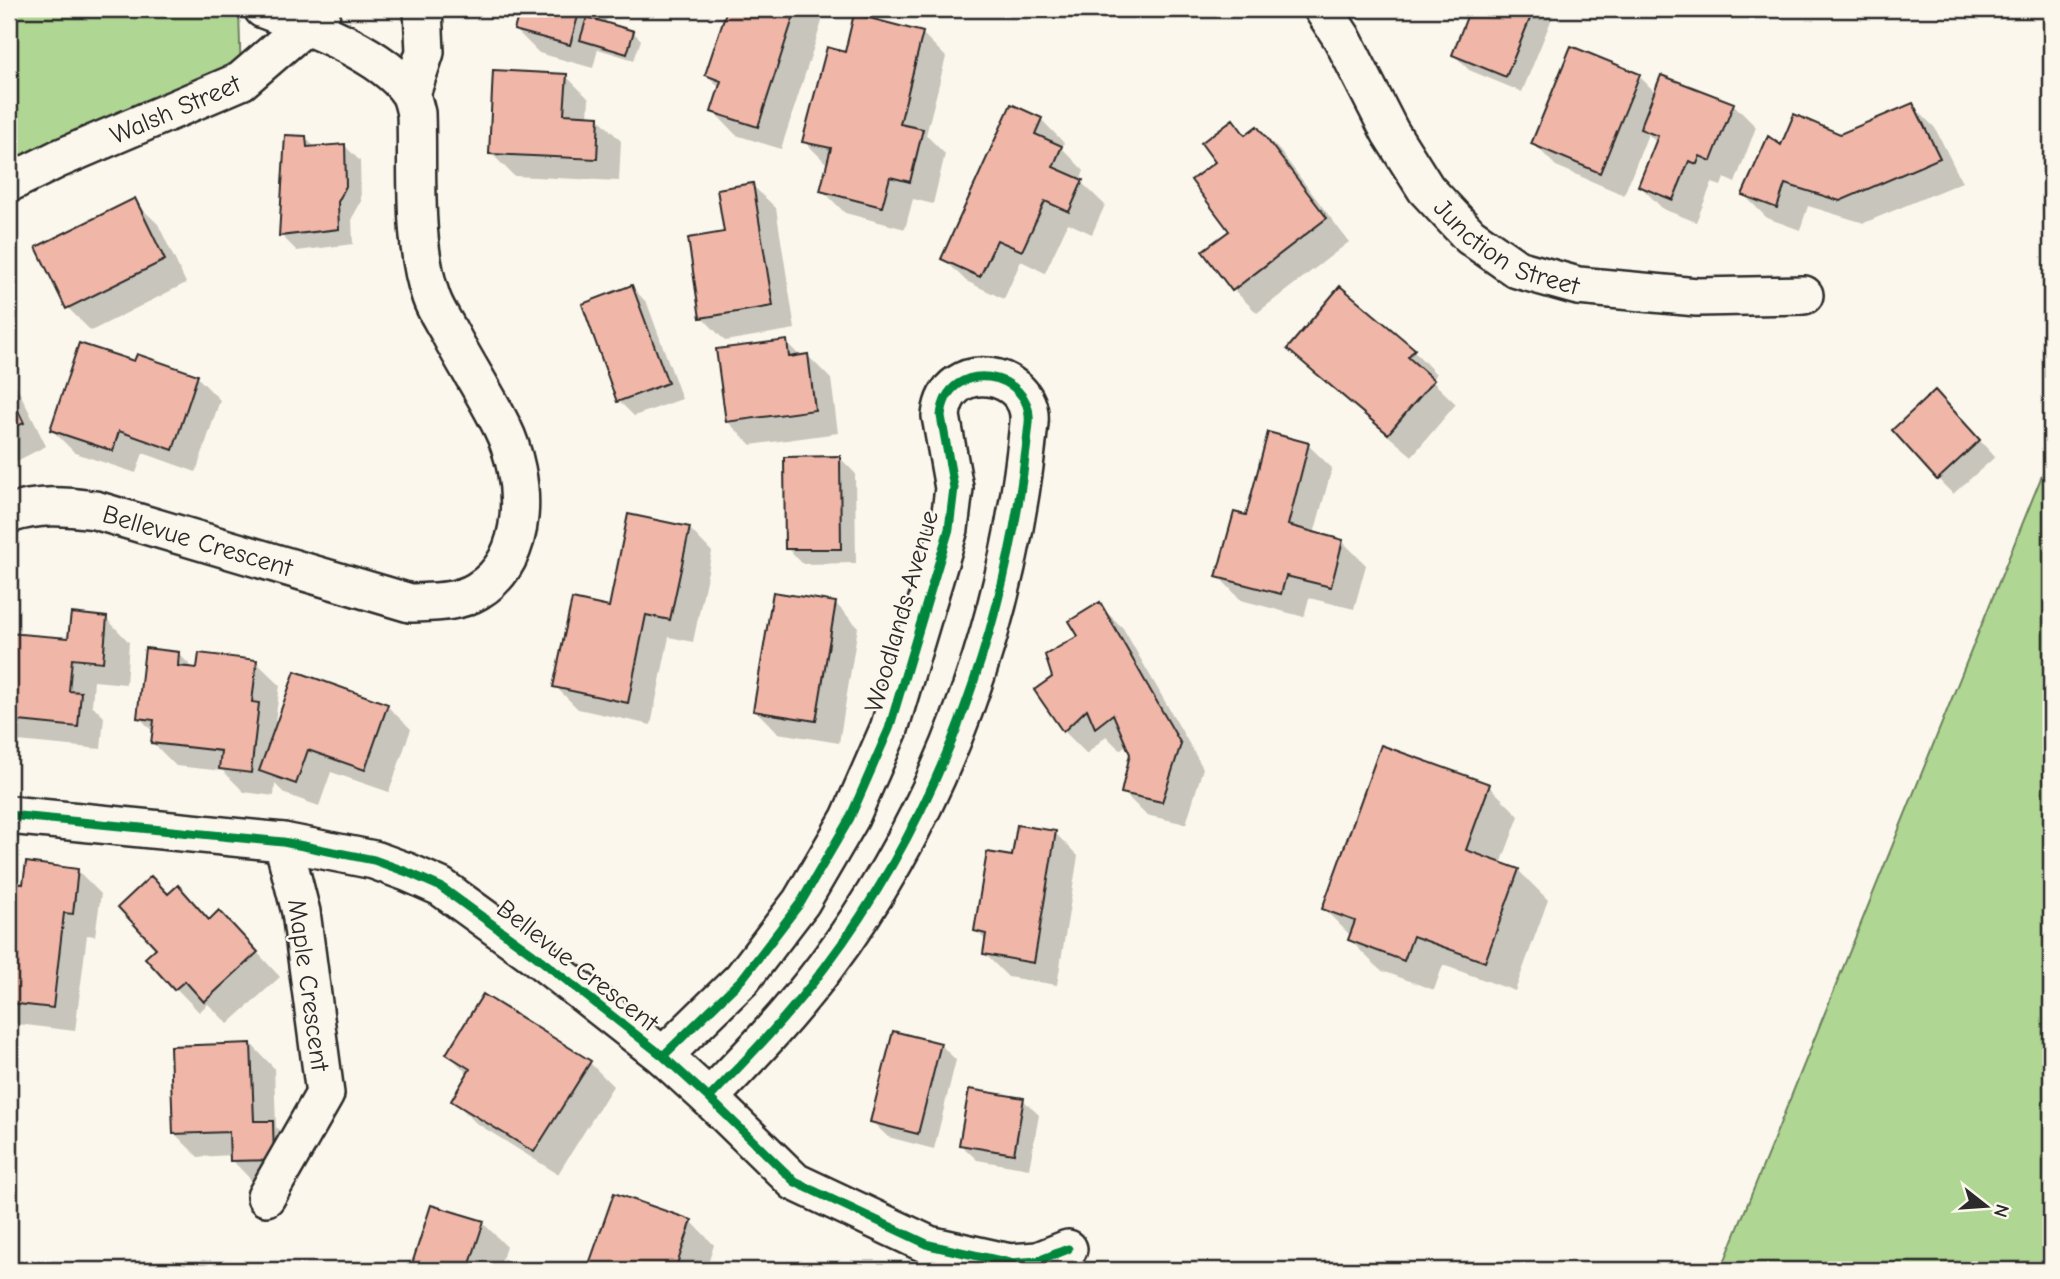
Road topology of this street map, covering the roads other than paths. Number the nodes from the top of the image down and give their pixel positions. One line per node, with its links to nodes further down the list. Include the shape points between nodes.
1 (263, 9): 4 (street)
2 (423, 9): 5 (street, Bellevue Crescent, via 425,52)
3 (1323, 9): 7 (street, Junction Street, via 1426,189 1470,236 1517,269 1577,286 1697,297)
4 (315, 17): 5 (street, via 389,69); 6 (street, Walsh Street, via 241,81)
5 (411, 94): 8 (street, Bellevue Crescent, via 416,113 424,274 432,300 503,430 514,463 520,498 518,529 496,576 476,592 446,602 410,603 95,510 35,506)
6 (9, 183)
7 (1804, 295)
8 (9, 514)
9 (9, 815): 10 (street, Bellevue Crescent)
10 (283, 842): 11 (street, Bellevue Crescent, via 374,860 441,887); 13 (street, Maple Crescent, via 301,912 325,1094)
11 (663, 1056): 12 (street, Bellevue Crescent); 12 (street, Woodlands Avenue, via 742,979 801,902 850,818 889,729 949,529 954,488 943,405 951,389 966,380 989,376 1004,381 1021,397 1030,419 1017,509 986,644 947,753 872,899 773,1032)
12 (709, 1098): 14 (street, Bellevue Crescent, via 795,1182 929,1245 1010,1263 1038,1261)
13 (266, 1197)
14 (1068, 1249)

